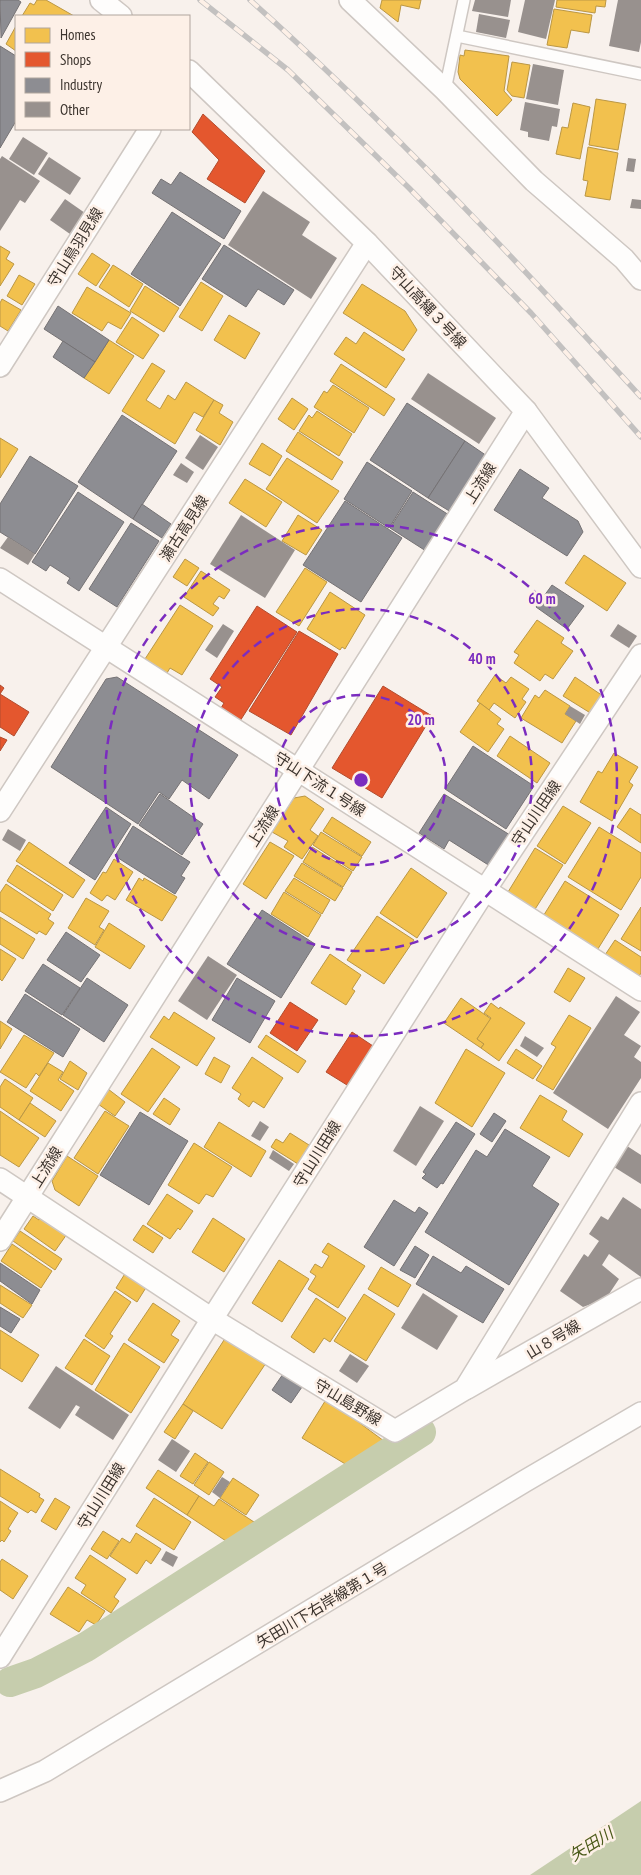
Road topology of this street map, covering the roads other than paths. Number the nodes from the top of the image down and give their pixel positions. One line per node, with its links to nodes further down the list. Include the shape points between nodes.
1 (101, 0): 4 (street)
2 (350, 0): 8 (street)
3 (464, 0): 5 (lane)
4 (120, 15)
5 (457, 36): 7 (lane); 8 (lane)
6 (190, 72): 10 (street, 守山高縄３号線)
7 (641, 74)
8 (445, 90): 11 (street, via 534,181 624,259)
9 (149, 130): 12 (street, 守山鳥羽見線)
10 (367, 243): 13 (street, 守山高縄３号線); 16 (street, 瀬古高見線)
11 (641, 278)
12 (0, 366)
13 (526, 411): 14 (street, 守山高縄３号線); 18 (street, 上流線)
14 (641, 567)
15 (0, 579): 16 (street, 守山下流１号線)
16 (106, 647): 18 (street, 守山下流１号線); 19 (street, 瀬古高見線)
17 (641, 655): 20 (street, 守山川田線)
18 (298, 770): 20 (street, 守山下流１号線); 24 (street, 上流線)
19 (0, 812)
20 (485, 890): 21 (street, 守山下流１号線); 27 (street, 守山川田線)
21 (641, 990)
22 (641, 1103): 28 (street, 守山島野線)
23 (0, 1179): 24 (street, 守山島野線)
24 (27, 1197): 25 (street, 上流線); 27 (street, 守山島野線)
25 (0, 1240)
26 (641, 1289): 28 (street, 山８号線)
27 (212, 1319): 28 (street, 守山島野線, via 395,1431); 30 (street, 守山川田線)
28 (465, 1389)
29 (641, 1413): 31 (street, 矢田川下右岸線第１号, via 45,1771)
30 (0, 1657)
31 (3, 1789)

